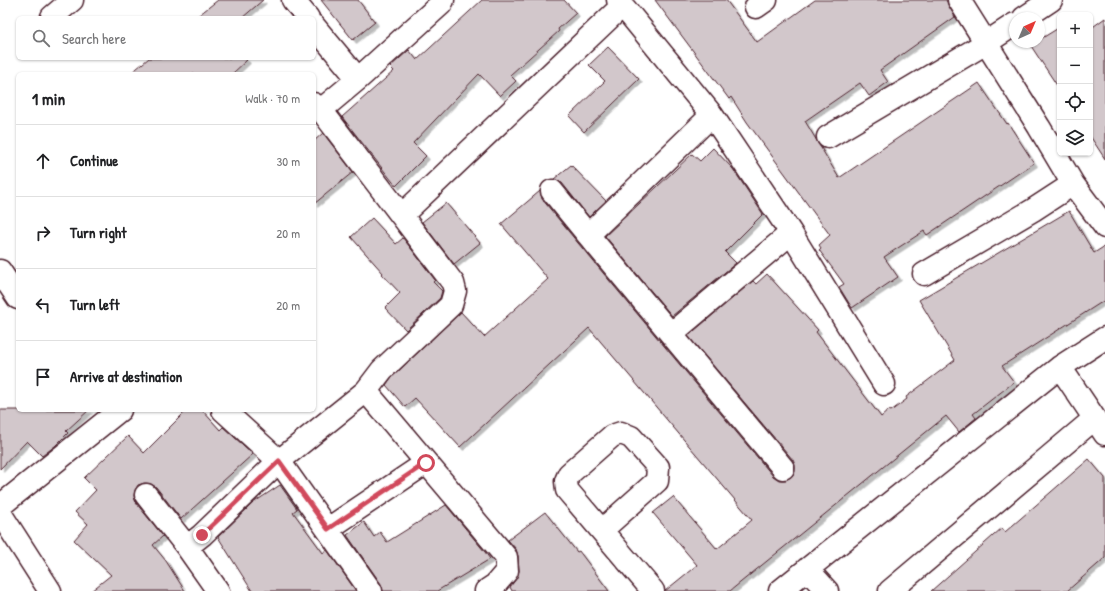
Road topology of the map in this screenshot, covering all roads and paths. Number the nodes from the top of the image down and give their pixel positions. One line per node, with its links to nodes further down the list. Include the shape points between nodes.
1 (72, 0): 8 (street)
2 (293, 0): 9 (street)
3 (443, 0): 13 (street)
4 (959, 0): 12 (street)
5 (1051, 0): 7 (street)
6 (620, 3): 15 (street); 19 (street)
7 (1033, 12)
8 (53, 16)
9 (306, 16)
10 (316, 28): 13 (street)
11 (1009, 28): 12 (street)
12 (986, 43): 16 (street); 17 (street)
13 (358, 79): 14 (street)
14 (318, 107): 19 (street)
15 (712, 115): 21 (street); 22 (street)
16 (828, 137)
17 (1073, 184): 20 (street); 24 (street)
18 (552, 191): 22 (street)
19 (402, 215): 30 (street, via 453,283 455,291 451,305 382,370)
20 (1105, 227)
21 (791, 233): 26 (street); 29 (street)
22 (588, 235): 26 (street)
23 (0, 271): 25 (street)
24 (924, 274)
25 (16, 295)
26 (671, 334): 36 (street)
27 (1105, 338): 28 (street)
28 (1060, 367): 33 (street); 43 (street)
29 (884, 384)
30 (366, 391): 34 (street); 35 (street)
31 (118, 412): 38 (street)
32 (225, 412): 34 (street)
33 (1100, 426): 51 (street)
34 (279, 461): 40 (street); 42 (street)
35 (426, 463): 40 (street); 47 (street, via 506,557 507,571)
36 (783, 468)
37 (146, 495): 42 (street)
38 (0, 506)
39 (0, 513): 44 (street)
40 (328, 529): 46 (street)
41 (602, 530): 41 (street, via 567,490 566,481 569,474 612,436 621,433 631,437 658,468 657,482); 48 (street)
42 (187, 547): 45 (street)
43 (807, 569): 49 (street); 50 (street)
44 (50, 591)
45 (218, 591)
46 (372, 591)
47 (486, 591)
48 (653, 591)
49 (780, 591)
50 (827, 591)
51 (890, 591)

